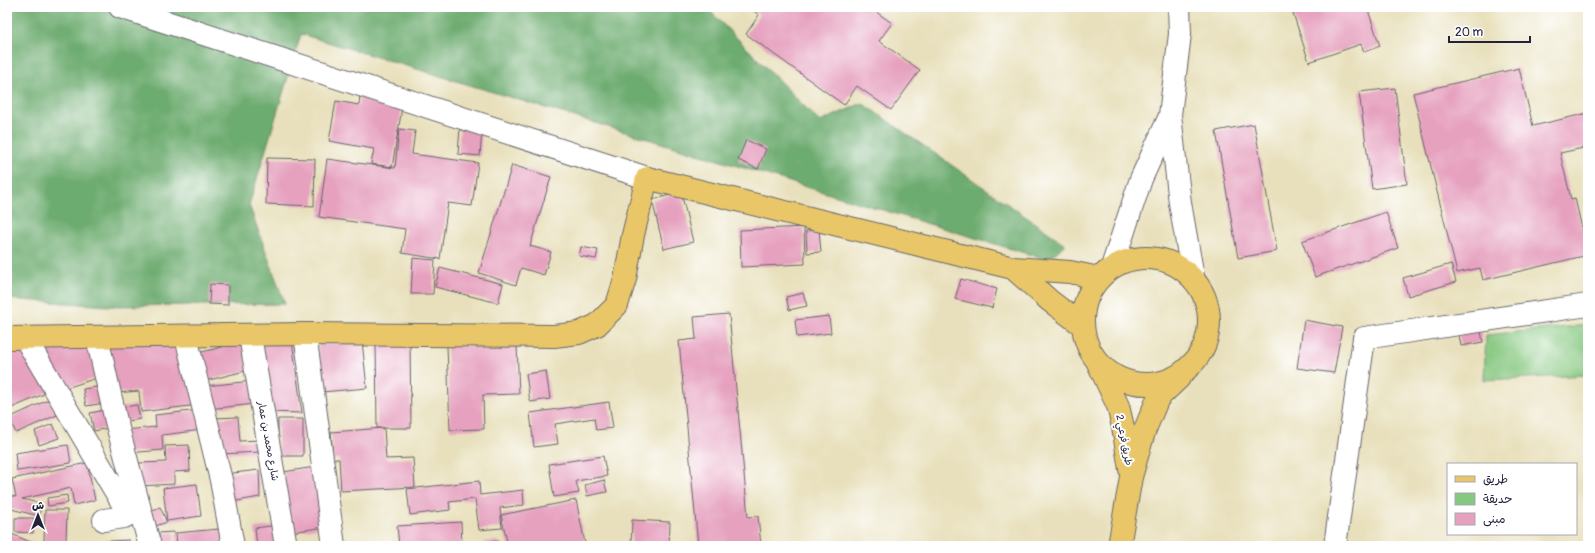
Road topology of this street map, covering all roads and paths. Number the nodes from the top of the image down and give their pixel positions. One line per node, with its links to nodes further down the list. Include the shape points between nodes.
1 (120, 7): 4 (street)
2 (1179, 7): 3 (street, via 1180,34)
3 (1170, 115): 6 (street, via 1141,179); 7 (street, via 1180,203)
4 (646, 178): 5 (main road); 10 (main road, via 625,279 616,305 597,324 579,333 554,336)
5 (1013, 268): 6 (main road); 9 (main road, via 1050,301)
6 (1106, 273): 7 (main road, via 1128,260 1146,257 1163,259 1179,266); 9 (main road, via 1089,292)
7 (1193, 277): 16 (main road, via 1205,295 1210,316 1208,338 1199,357)
8 (1588, 305): 24 (street, via 1364,338)
9 (1082, 324): 15 (main road, via 1086,344)
10 (305, 334): 11 (main road); 22 (street)
11 (250, 336): 12 (main road); 21 (street, شارع محمد بن عمار)
12 (186, 337): 14 (main road); 20 (street, via 221,480)
13 (16, 338): 14 (main road); 18 (street, via 127,511 124,517)
14 (97, 338): 19 (street)
15 (1096, 360): 16 (main road, via 1111,374 1128,382 1148,384 1167,381); 17 (main road, طريق فرعي 2, via 1118,406)
16 (1184, 372): 17 (main road, طريق فرعي 2, via 1158,398 1144,432)
17 (1131, 477): 23 (main road, طريق فرعي 2)
18 (104, 520)
19 (150, 546)
20 (233, 546)
21 (286, 546)
22 (334, 546)
23 (1119, 546)
24 (1335, 546)

